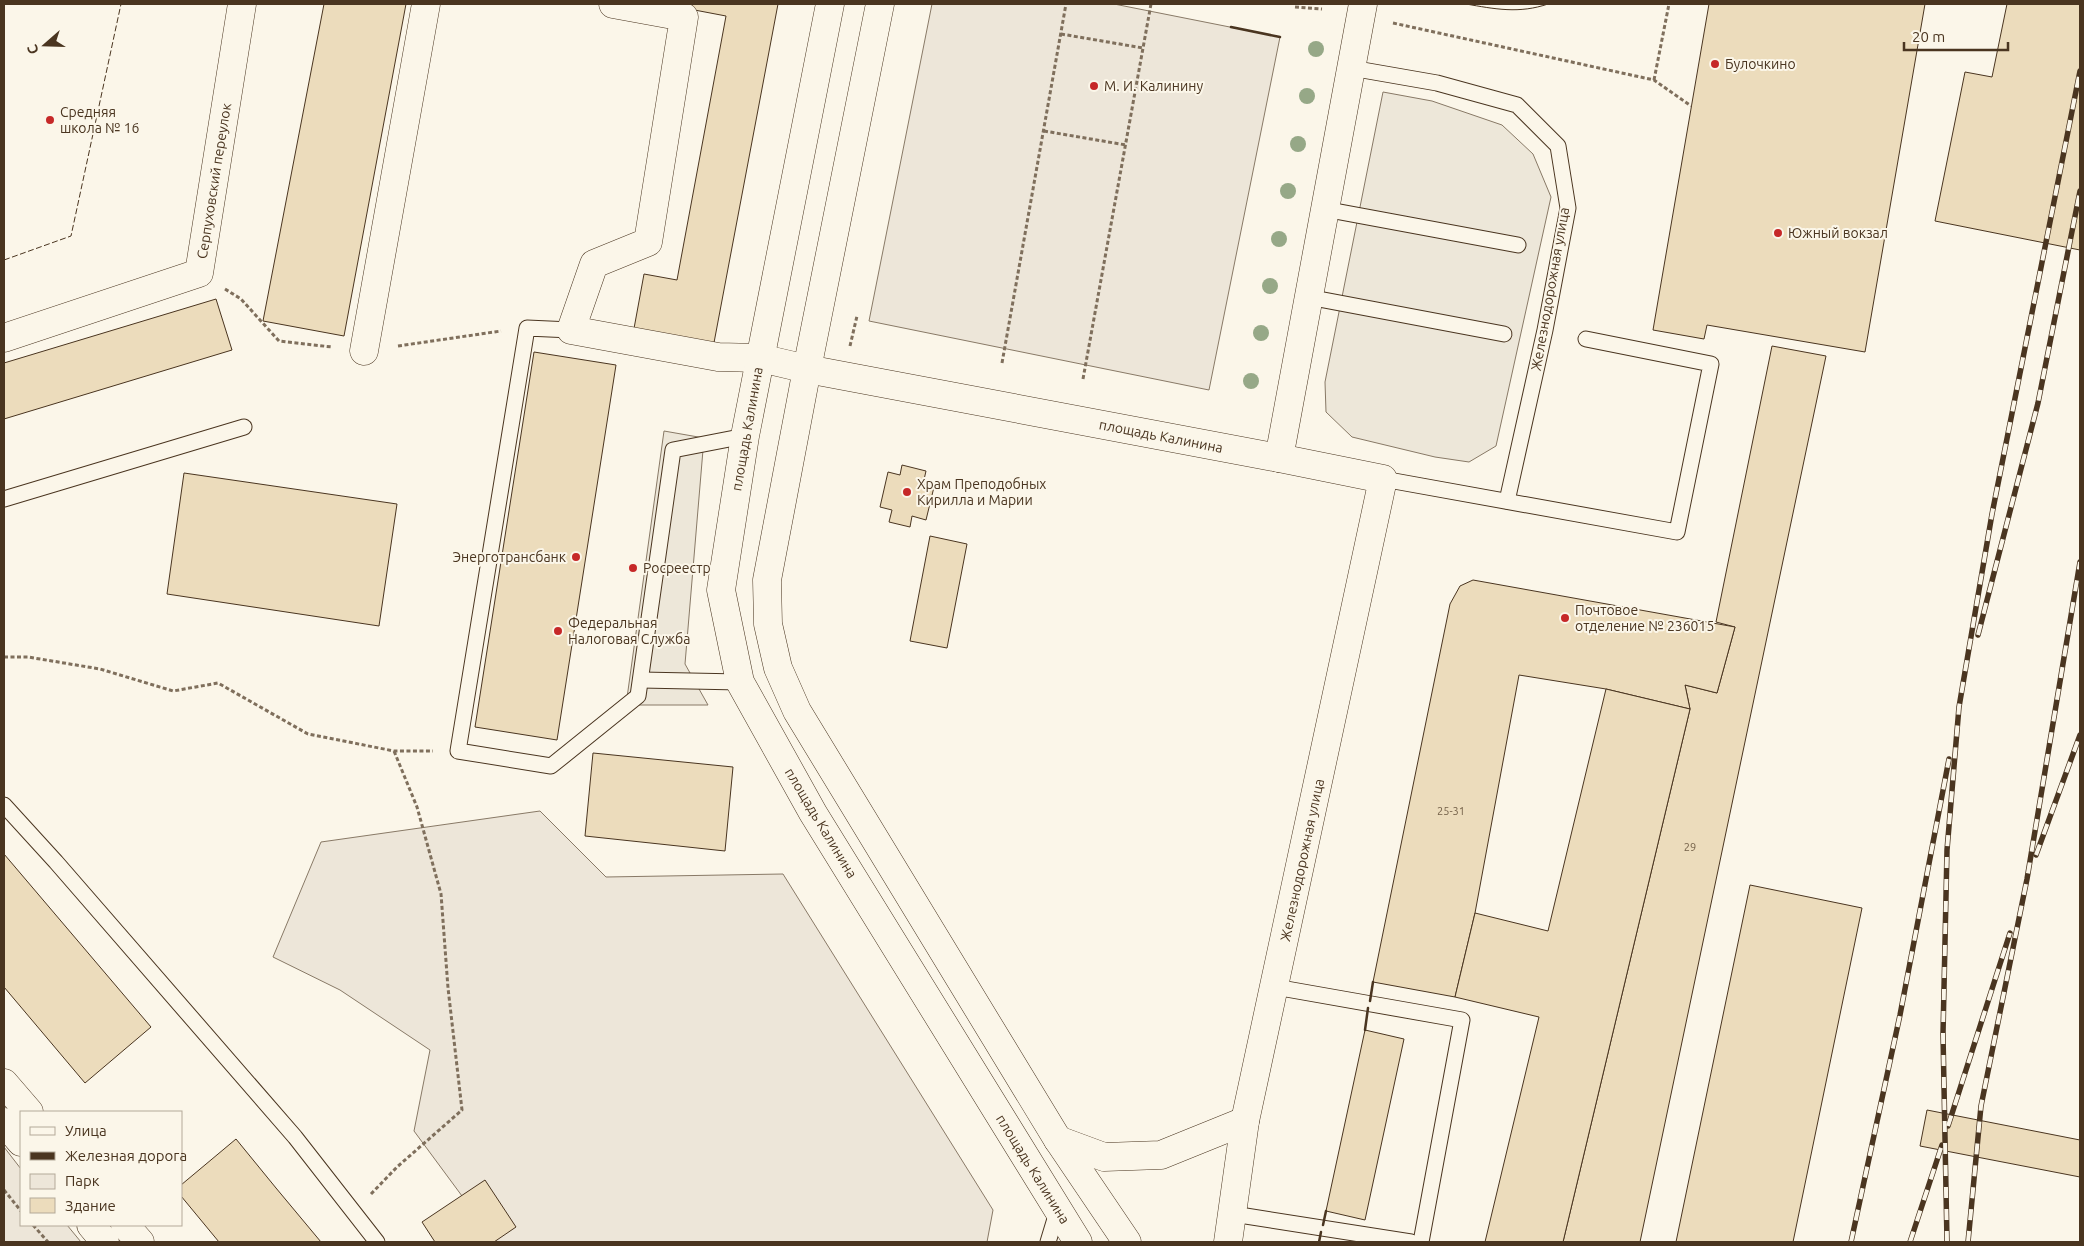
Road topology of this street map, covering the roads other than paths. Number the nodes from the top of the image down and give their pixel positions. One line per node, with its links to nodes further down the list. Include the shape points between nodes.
1 (242, 4): 13 (street, Серпуховский переулок, via 199,273)
2 (426, 4): 15 (street)
3 (613, 4): 11 (street, via 684,17 648,242 594,264)
4 (830, 4): 16 (street, площадь Калинина)
5 (880, 4): 17 (street)
6 (1363, 4): 7 (street)
7 (1352, 68): 8 (street); 23 (lane, Железнодорожная улица, via 1437,83 1516,105 1558,146 1568,208)
8 (1324, 209): 9 (lane); 10 (street)
9 (1518, 245)
10 (1308, 297): 12 (lane); 20 (street)
11 (571, 330): 16 (street, via 718,357); 24 (lane, via 527,328 458,751 551,766 638,696)
12 (1504, 334)
13 (4, 338)
14 (1586, 339): 23 (lane, via 1711,364 1677,532)
15 (364, 351)
16 (760, 358): 17 (street, площадь Калинина); 19 (street, площадь Калинина)
17 (807, 369): 20 (street, площадь Калинина); 32 (street, via 767,580 768,624 778,668 798,711)
18 (244, 427): 22 (lane)
19 (745, 436): 24 (lane, via 673,450); 25 (street, площадь Калинина, via 721,590)
20 (1279, 458): 21 (street)
21 (1383, 479): 23 (lane); 27 (street, Железнодорожная улица)
22 (4, 499)
23 (1507, 501)
24 (641, 680): 25 (lane)
25 (740, 682): 34 (street, площадь Калинина, via 813,813)
26 (4, 805): 40 (lane, via 294,1138)
27 (1275, 987): 30 (street, Железнодорожная улица); 46 (lane, via 1462,1020)
28 (4, 1083): 29 (street)
29 (28, 1111)
30 (1245, 1121): 32 (street, via 1161,1155 1104,1156); 35 (street, Железнодорожная улица)
31 (4, 1122): 33 (street)
32 (1058, 1140): 43 (street)
33 (20, 1141)
34 (1058, 1209): 41 (lane); 42 (street, площадь Калинина)
35 (1233, 1214): 44 (street, Железнодорожная улица); 45 (lane)
36 (92, 1226): 38 (street)
37 (126, 1226): 39 (street)
38 (105, 1242)
39 (140, 1242)
40 (378, 1242)
41 (1048, 1242)
42 (1078, 1242)
43 (1127, 1242)
44 (1228, 1242)
45 (1411, 1242)
46 (1421, 1242)

